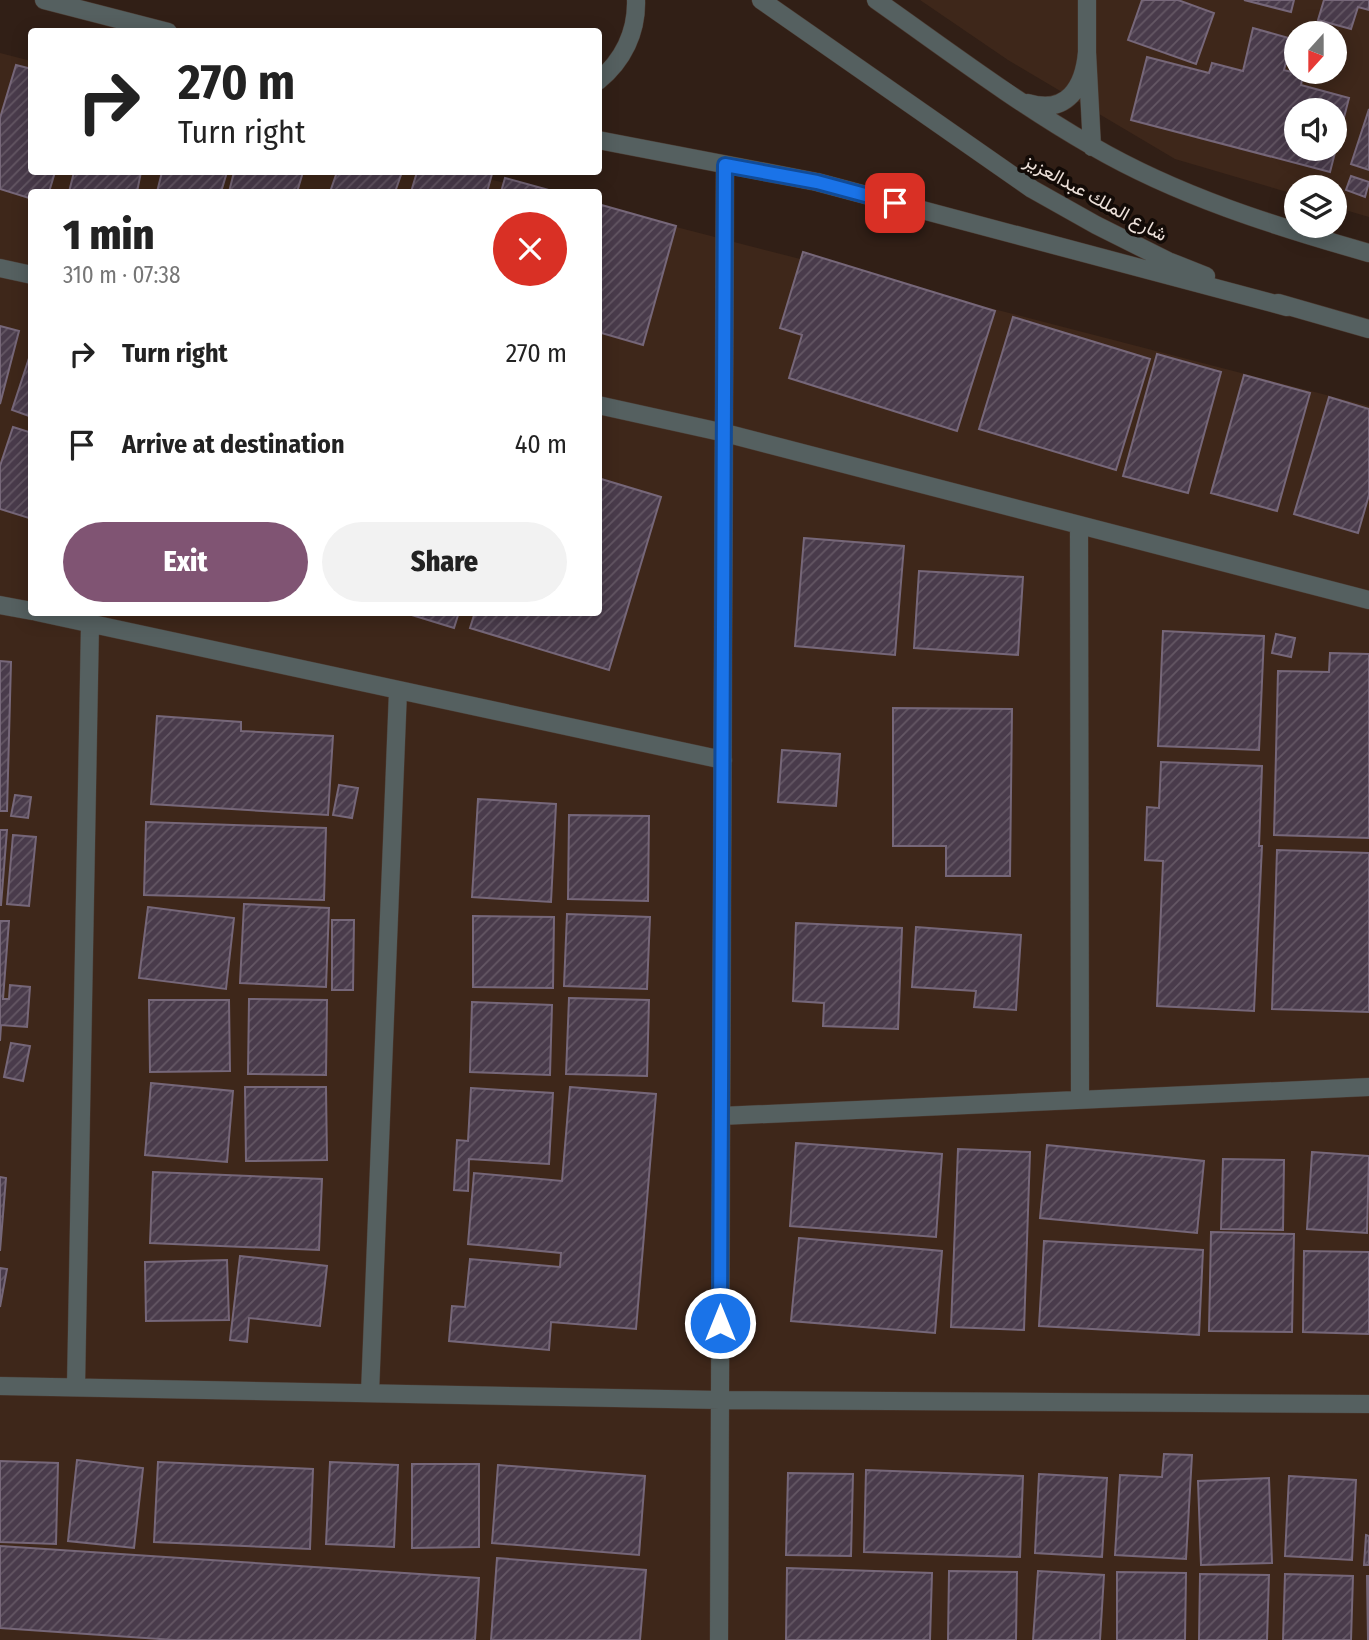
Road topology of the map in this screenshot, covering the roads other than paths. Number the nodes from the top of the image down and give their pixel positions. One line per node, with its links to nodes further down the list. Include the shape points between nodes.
1 (44, 0): 6 (street)
2 (636, 0): 8 (street, via 629,41)
3 (761, 0): 16 (street, شارع الملك عبدالعزيز, via 1032,189 1168,261)
4 (876, 0): 9 (street)
5 (1087, 0): 7 (street)
6 (153, 28)
7 (1087, 52): 9 (street, via 1082,79 1067,100 1045,107); 11 (street)
8 (602, 78)
9 (1014, 98): 11 (street)
10 (602, 142): 12 (street)
11 (1092, 146): 13 (street, via 1202,199)
12 (725, 165): 16 (street, via 817,182); 19 (street)
13 (1369, 253)
14 (0, 268): 15 (street)
15 (28, 274)
16 (1287, 307): 17 (street, شارع الملك عبدالعزيز)
17 (1369, 329)
18 (602, 406): 19 (street)
19 (725, 433): 20 (street); 27 (street)
20 (1079, 525): 21 (street); 29 (street)
21 (1369, 600)
22 (0, 604): 23 (street)
23 (28, 610)
24 (55, 616): 25 (street)
25 (90, 624): 26 (street); 32 (street)
26 (398, 691): 27 (street); 33 (street)
27 (723, 760): 30 (street)
28 (1369, 1087): 29 (street)
29 (1080, 1100): 30 (street)
30 (721, 1116): 34 (street)
31 (0, 1385): 32 (street)
32 (76, 1387): 33 (street)
33 (370, 1393): 34 (street)
34 (720, 1400): 35 (street); 36 (street)
35 (1369, 1404)
36 (719, 1640)

